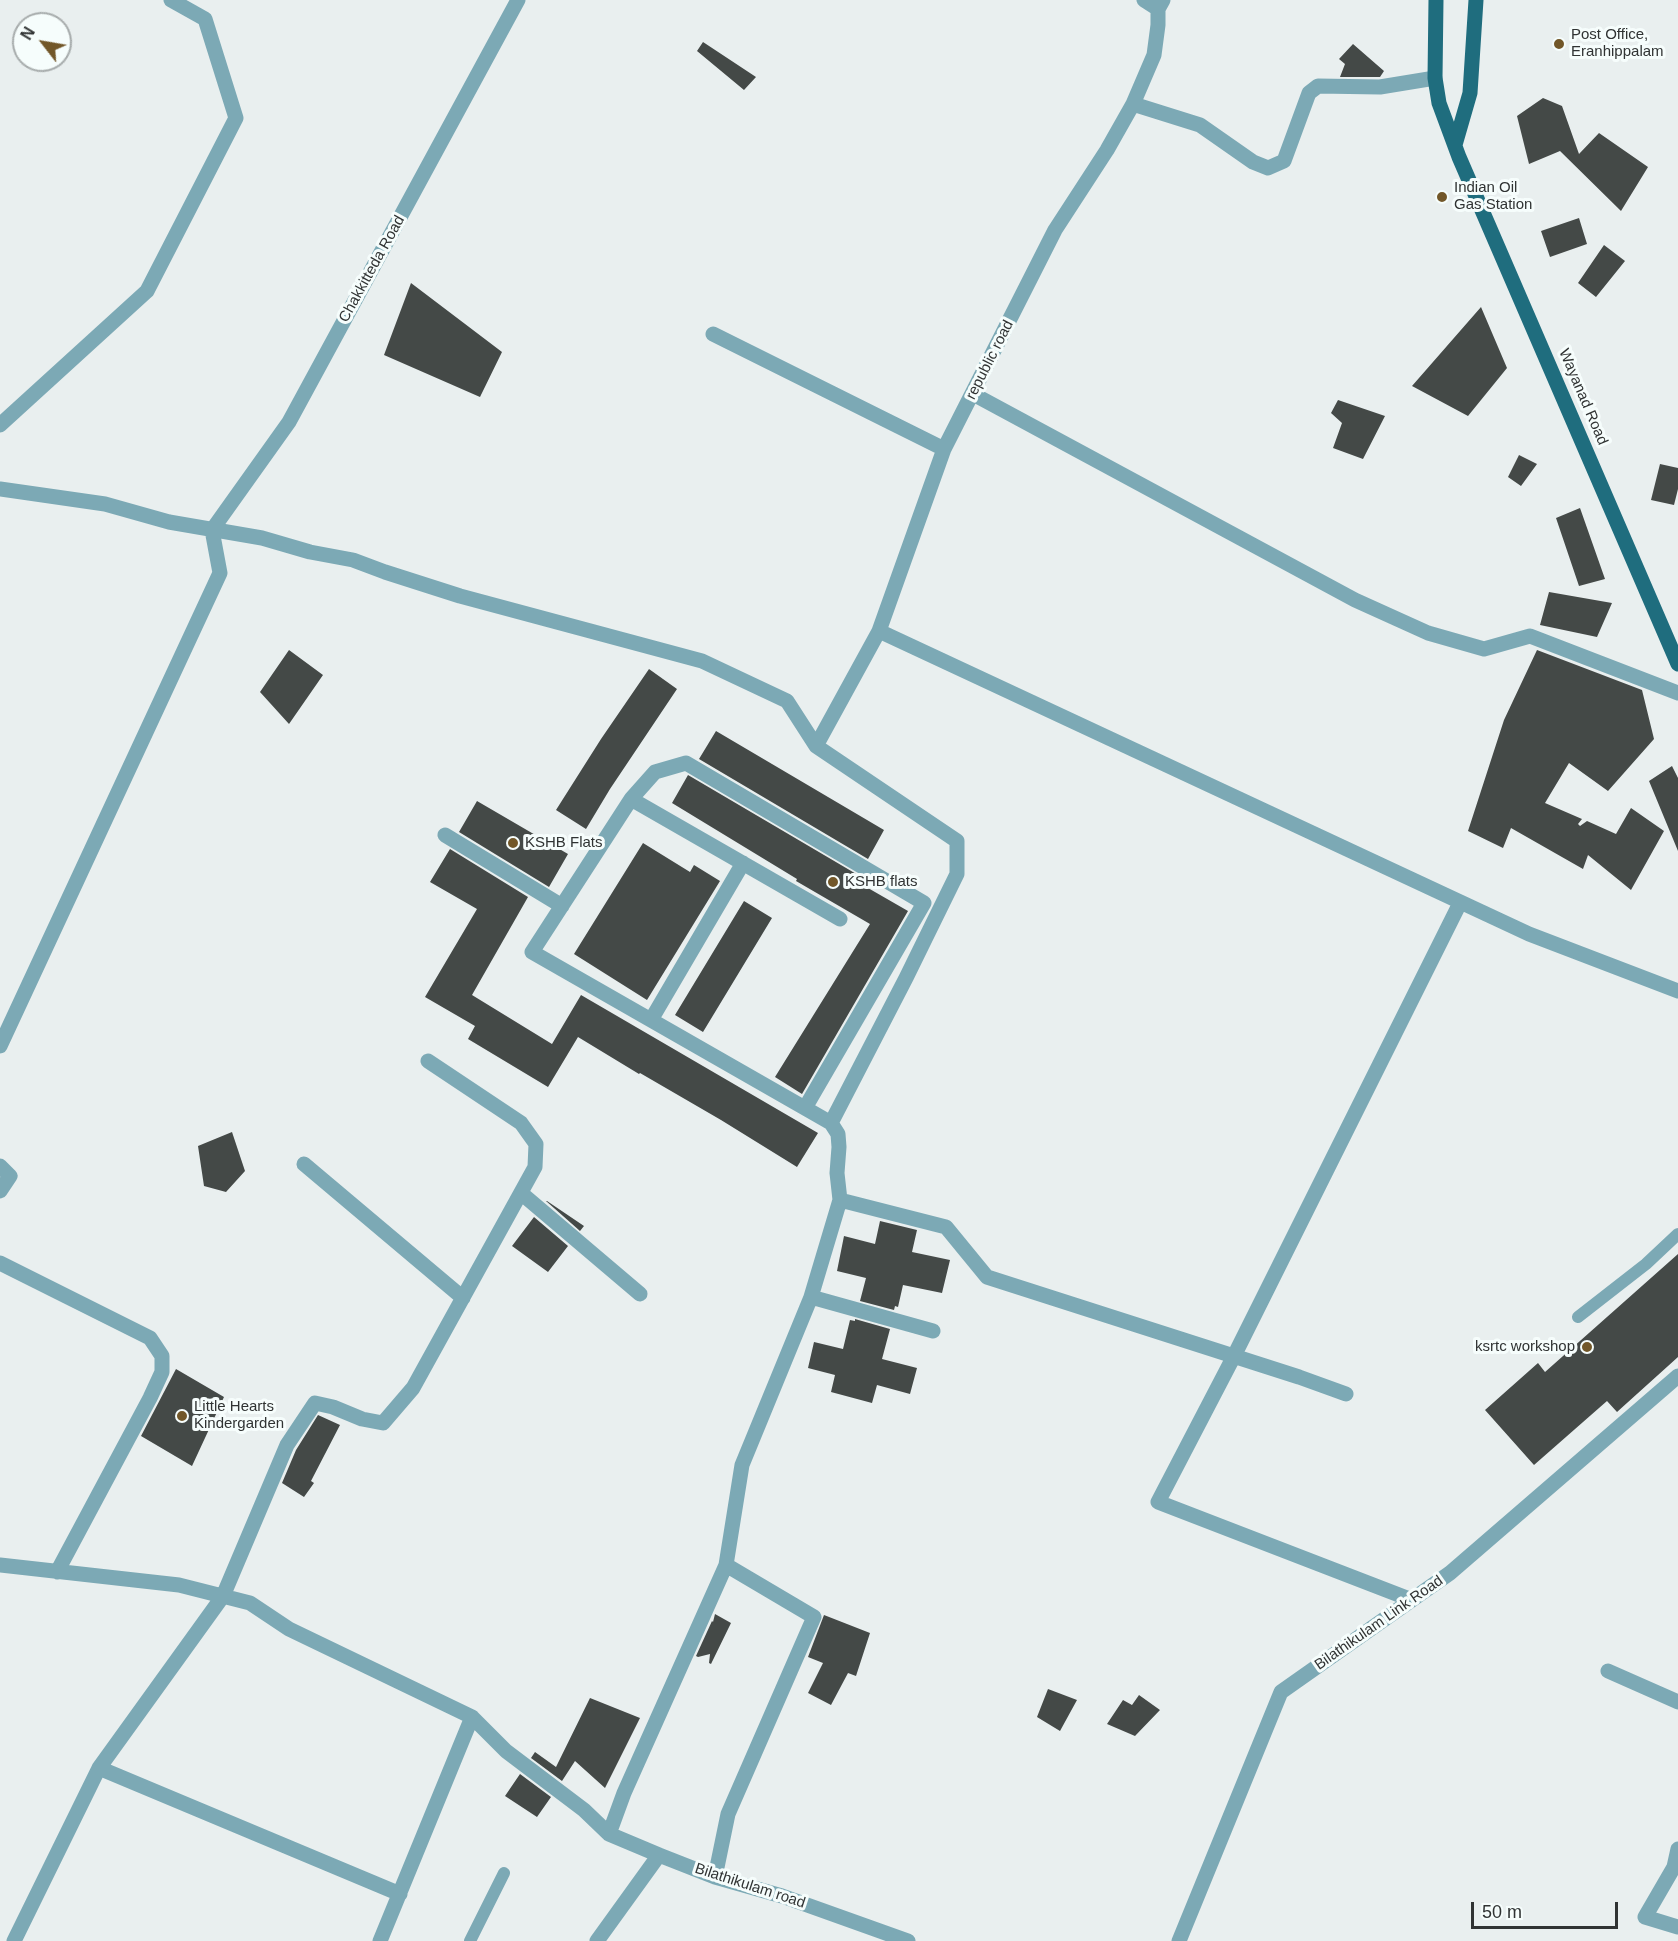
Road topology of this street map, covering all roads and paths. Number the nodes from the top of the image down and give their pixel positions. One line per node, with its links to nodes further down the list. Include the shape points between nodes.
1 (171, 0): 12 (street, via 205,19 236,118 147,291)
2 (518, 0): 15 (street, Chakkitteda Road, via 289,422)
3 (1144, 0): 6 (street)
4 (1436, 0): 7 (main road, Wayanad Road)
5 (1476, 0): 9 (main road, via 1470,93)
6 (1161, 5): 8 (street, republic road, via 1154,55)
7 (1435, 78): 8 (street, via 1380,87 1318,86 1309,93 1284,161 1268,168 1200,125); 9 (main road, Wayanad Road, via 1439,103)
8 (1133, 104): 11 (street, republic road, via 1055,230)
9 (1455, 145): 17 (main road, Wayanad Road)
10 (713, 334): 13 (street)
11 (973, 394): 13 (street, republic road); 18 (street, via 1355,600 1428,633 1484,649 1530,636)
12 (0, 425)
13 (944, 449): 16 (street, republic road)
14 (0, 489): 15 (street, via 105,504)
15 (212, 530): 19 (street, via 353,560 460,596 702,661 787,701); 28 (street, via 220,573)
16 (879, 631): 19 (street, republic road); 23 (street)
17 (1678, 664)
18 (1678, 693)
19 (816, 746): 31 (street, via 957,841 957,874)
20 (631, 799): 22 (street); 24 (street); 30 (street, via 655,772 686,763 924,903)
21 (445, 835): 24 (street)
22 (743, 863): 25 (street); 27 (street)
23 (1460, 903): 26 (street); 44 (street)
24 (562, 906): 27 (street, via 532,952)
25 (840, 919)
26 (1678, 991)
27 (651, 1020): 30 (street)
28 (0, 1046)
29 (428, 1061): 35 (street, via 521,1123 536,1144 535,1167)
30 (805, 1108): 31 (street)
31 (831, 1123): 36 (street, via 838,1134)
32 (304, 1164): 41 (street)
33 (0, 1166): 34 (street, via 10,1176)
34 (0, 1191)
35 (521, 1193): 39 (street); 41 (street)
36 (840, 1200): 40 (street); 44 (street, via 946,1227 987,1277)
37 (1678, 1234): 42 (lane)
38 (0, 1263): 49 (street, via 150,1338 162,1356 162,1372 150,1398)
39 (640, 1294)
40 (811, 1297): 43 (street); 47 (street, via 742,1465)
41 (463, 1298): 50 (street, via 413,1389 383,1423 315,1403 287,1445)
42 (1578, 1317)
43 (933, 1331)
44 (1234, 1356): 46 (street); 51 (street, via 1158,1502)
45 (1678, 1376): 51 (street, Bilathikulam Link Road, via 1450,1573)
46 (1346, 1394)
47 (726, 1565): 56 (street); 60 (street, via 814,1617 728,1814)
48 (0, 1566): 49 (street)
49 (57, 1572): 50 (street, via 179,1585)
50 (223, 1596): 54 (street, via 250,1603 289,1629); 55 (street)
51 (1412, 1600): 68 (street, Bilathikulam Link Road, via 1281,1692)
52 (1608, 1671): 53 (street)
53 (1678, 1702)
54 (472, 1717): 56 (street, via 506,1751 584,1810); 61 (street)
55 (99, 1768): 61 (street); 63 (street)
56 (609, 1834): 58 (street, Bilathikulam road)
57 (1678, 1849): 62 (street, via 1674,1867 1645,1917)
58 (659, 1855): 60 (street, Bilathikulam road); 66 (street)
59 (504, 1873): 65 (lane)
60 (715, 1877): 67 (street, Bilathikulam road, via 782,1896)
61 (400, 1894): 64 (street)
62 (1678, 1927)
63 (14, 1941)
64 (380, 1941)
65 (470, 1941)
66 (597, 1941)
67 (908, 1941)
68 (1179, 1941)

